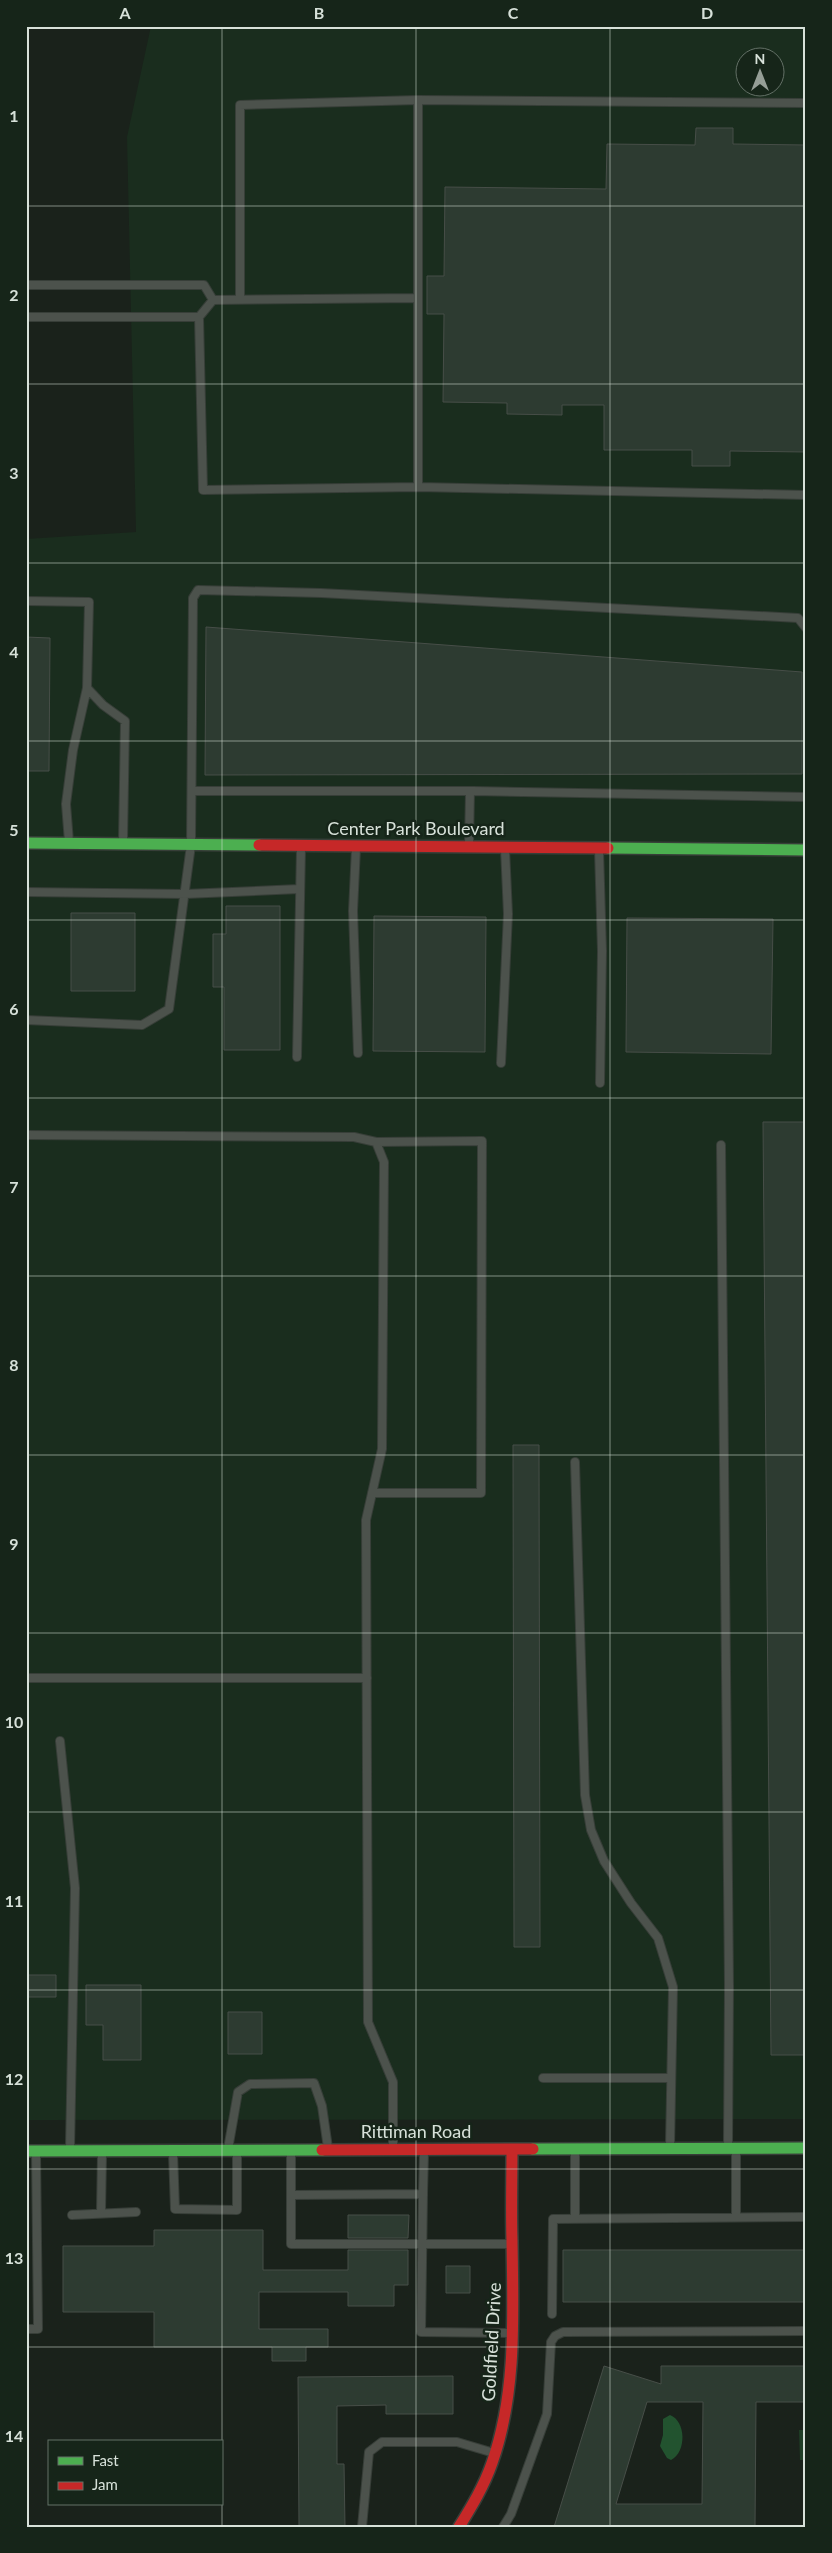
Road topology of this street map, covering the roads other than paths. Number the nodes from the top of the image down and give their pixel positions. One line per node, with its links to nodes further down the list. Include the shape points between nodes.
1 (418, 100): 2 (lane); 4 (lane, via 240,105); 5 (lane)
2 (806, 104)
3 (26, 286): 6 (lane, via 204,285)
4 (240, 298): 5 (lane); 6 (lane)
5 (417, 298): 9 (lane)
6 (213, 300): 8 (lane)
7 (26, 317): 8 (lane)
8 (199, 317): 9 (lane, via 203,490)
9 (418, 487): 10 (lane)
10 (806, 495)
11 (26, 601): 13 (lane, via 89,602)
12 (806, 628): 14 (lane, via 798,618 322,593 198,590 193,598)
13 (87, 688): 18 (lane, via 73,750 66,804); 19 (lane, via 125,721)
14 (192, 792): 15 (lane); 20 (lane)
15 (470, 792): 16 (lane); 23 (lane)
16 (806, 796)
17 (26, 844): 18 (street, Center Park Boulevard)
18 (69, 844): 19 (street, Center Park Boulevard)
19 (123, 844): 20 (street, Center Park Boulevard)
20 (191, 845): 21 (street, Center Park Boulevard); 29 (lane)
21 (301, 846): 22 (street, Center Park Boulevard); 27 (lane)
22 (356, 846): 23 (street, Center Park Boulevard); 31 (lane, via 353,910)
23 (469, 847): 24 (street, Center Park Boulevard)
24 (505, 847): 25 (street, Center Park Boulevard); 33 (lane, via 508,914)
25 (598, 848): 26 (street, Center Park Boulevard); 34 (lane, via 602,951)
26 (806, 850)
27 (299, 889): 29 (lane); 32 (lane)
28 (26, 892): 29 (lane)
29 (185, 894): 30 (lane, via 169,1010 142,1025)
30 (26, 1020)
31 (358, 1053)
32 (297, 1057)
33 (500, 1062)
34 (600, 1083)
35 (26, 1136): 36 (lane, via 354,1137)
36 (376, 1142): 39 (lane, via 384,1162 382,1440); 39 (lane, via 482,1141 481,1493)
37 (721, 1146): 49 (lane)
38 (575, 1462): 44 (lane, via 585,1795 591,1830 604,1861 658,1938 673,1986)
39 (372, 1493): 41 (lane, via 366,1520)
40 (26, 1678): 41 (lane)
41 (367, 1678): 53 (lane, via 368,2022 393,2082)
42 (60, 1741): 56 (lane, via 75,1888)
43 (543, 2078): 44 (lane)
44 (671, 2078): 48 (lane)
45 (806, 2148): 49 (street, Rittiman Road)
46 (512, 2149): 47 (street, Rittiman Road); 54 (street, Rittiman Road); 68 (street, Goldfield Drive)
47 (575, 2149): 48 (street, Rittiman Road); 66 (lane)
48 (670, 2149): 49 (street, Rittiman Road)
49 (732, 2149): 64 (lane)
50 (232, 2150): 51 (street, Rittiman Road); 52 (lane, via 238,2092 250,2084 314,2083 322,2106); 58 (street, Rittiman Road); 58 (lane, via 237,2210 175,2209)
51 (291, 2150): 52 (street, Rittiman Road); 60 (lane)
52 (328, 2150): 53 (street, Rittiman Road)
53 (394, 2150): 54 (street, Rittiman Road)
54 (424, 2150): 59 (lane)
55 (31, 2151): 56 (street, Rittiman Road); 70 (lane, via 38,2329)
56 (70, 2151): 57 (street, Rittiman Road)
57 (102, 2151): 58 (street, Rittiman Road); 62 (lane)
58 (173, 2151)
59 (423, 2194): 60 (lane); 67 (lane)
60 (291, 2195): 67 (lane, via 291,2244)
61 (136, 2212): 62 (lane)
62 (101, 2213): 63 (lane)
63 (72, 2215)
64 (736, 2217): 65 (lane); 66 (lane)
65 (806, 2217)
66 (575, 2218): 69 (lane, via 553,2219)
67 (422, 2244): 68 (lane); 72 (lane, via 421,2332)
68 (512, 2244): 72 (street, Goldfield Drive)
69 (552, 2314)
70 (26, 2329)
71 (806, 2331): 76 (lane, via 563,2332 556,2336 551,2342 547,2414 511,2514)
72 (514, 2333): 73 (street, Goldfield Drive, via 512,2379)
73 (496, 2454): 74 (lane, via 457,2442 382,2442 369,2452); 75 (street, Goldfield Drive)
74 (362, 2527)
75 (459, 2527)
76 (503, 2527)

